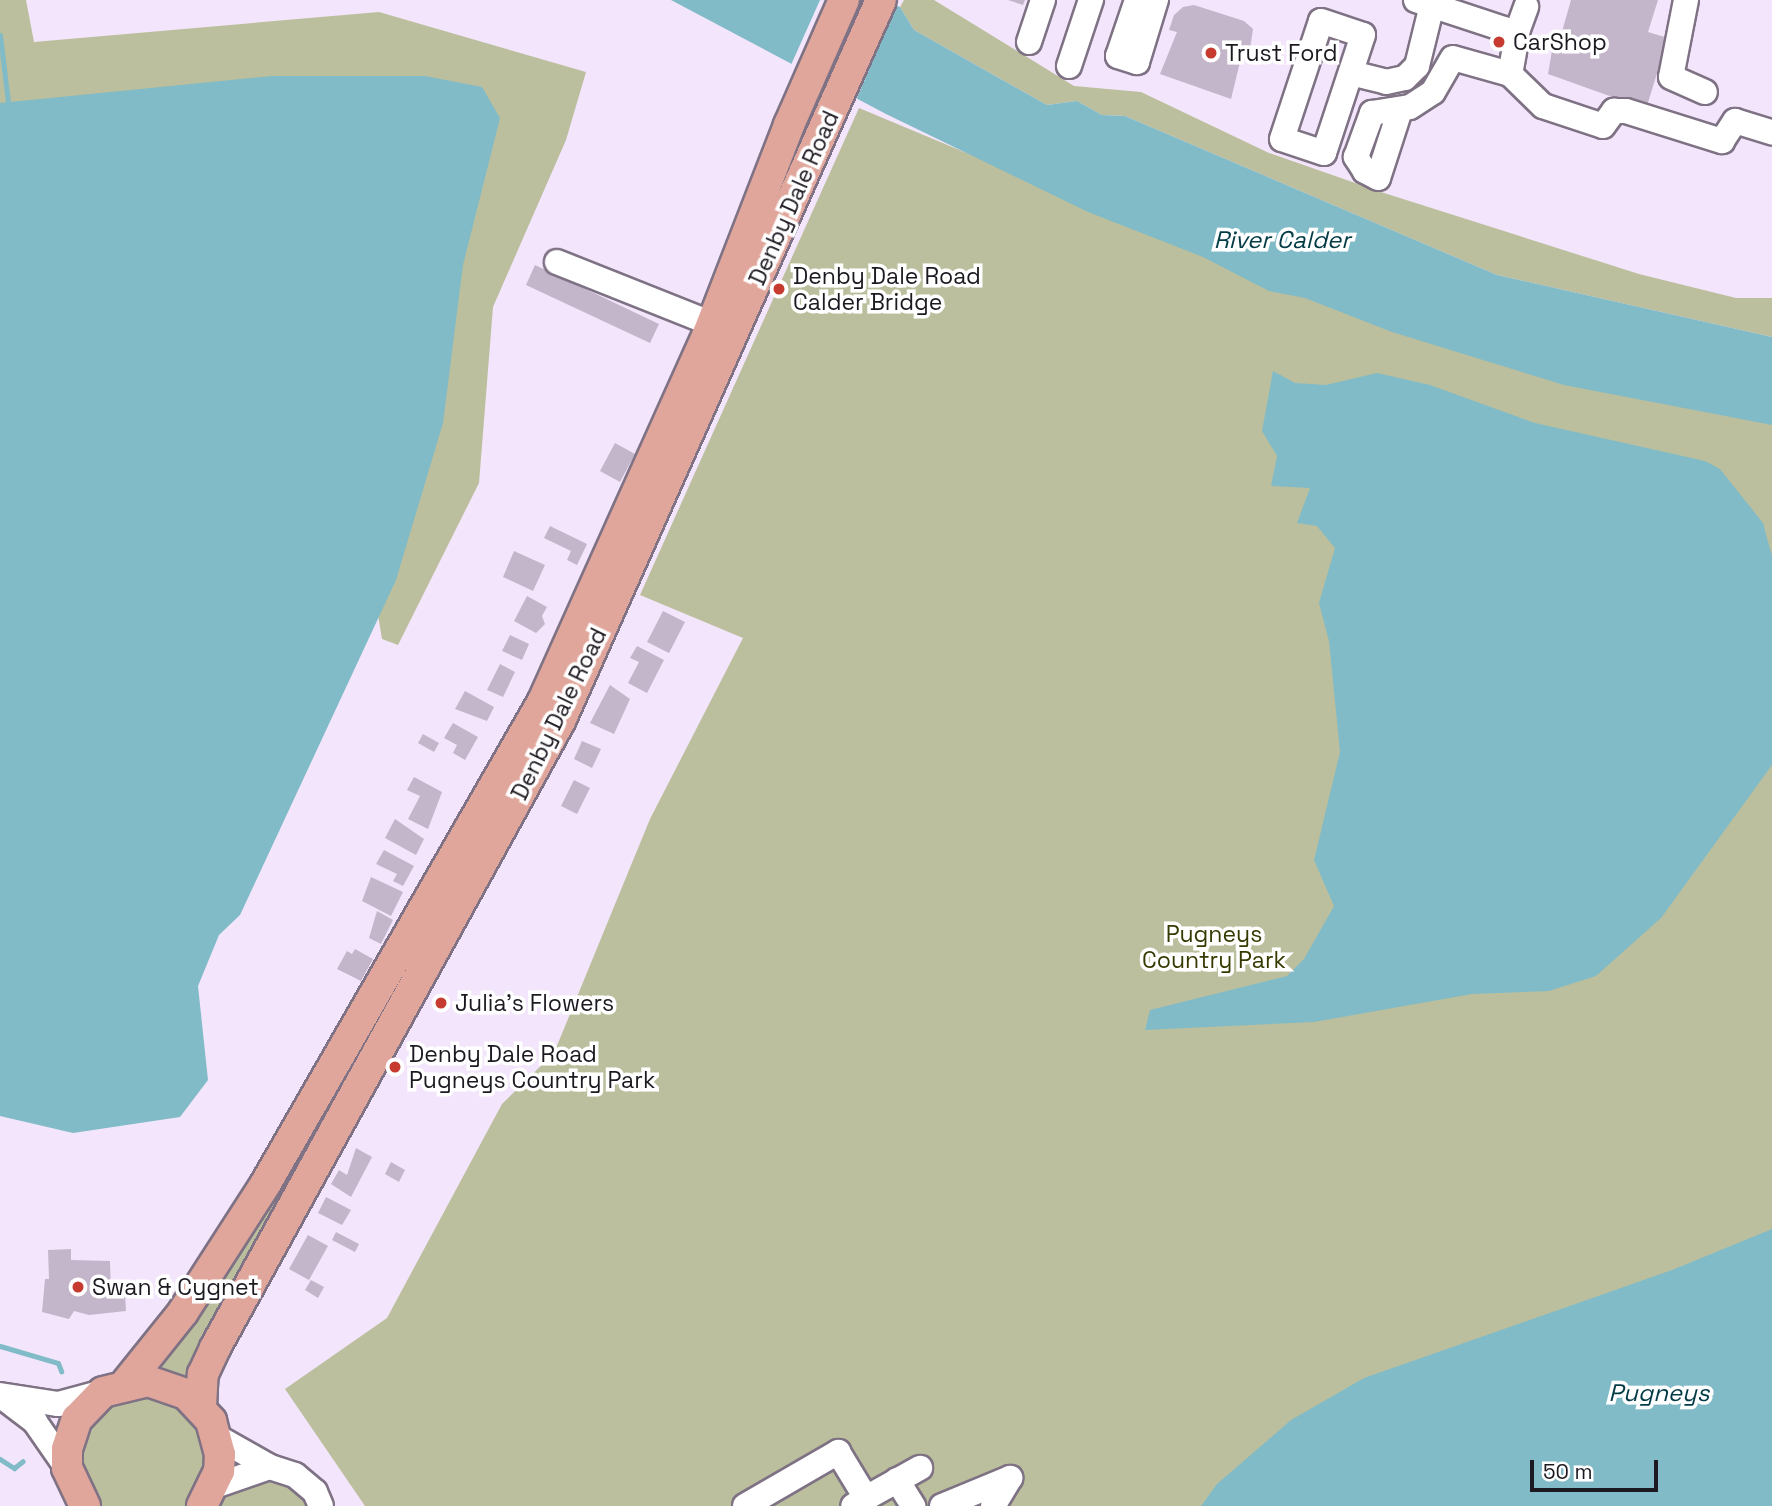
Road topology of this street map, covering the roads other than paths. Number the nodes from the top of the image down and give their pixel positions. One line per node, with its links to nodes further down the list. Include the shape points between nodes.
1 (844, 0): 19 (main road, Denby Dale Road)
2 (881, 0): 22 (main road, Denby Dale Road, via 560,721 215,1348 203,1374)
3 (1042, 0): 11 (street)
4 (1091, 0): 12 (street)
5 (1137, 0): 6 (street, via 1118,56 1137,62)
6 (1156, 0)
7 (1686, 0): 15 (street, via 1671,77)
8 (1424, 3): 10 (street); 13 (street, via 1417,66 1405,78 1386,82)
9 (1526, 7): 10 (street, via 1517,32)
10 (1501, 30): 14 (street, via 1516,52)
11 (1029, 42)
12 (1069, 66)
13 (1351, 73): 13 (street, via 1363,35 1321,21 1282,139 1324,153)
14 (1510, 74): 16 (street, via 1453,58 1433,92); 17 (street, via 1544,106 1603,126 1614,111 1626,111 1722,141 1735,121)
15 (1705, 92)
16 (1400, 110)
17 (1772, 132)
18 (557, 262): 19 (street)
19 (713, 324): 20 (main road, Denby Dale Road, via 543,701 266,1183 183,1312)
20 (115, 1387): 21 (street, via 58,1404); 22 (main road, via 169,1385); 27 (main road, Denby Dale Road, via 77,1419 67,1449)
21 (0, 1395): 27 (street, via 35,1422)
22 (201, 1407): 23 (main road)
23 (217, 1437): 24 (street); 28 (main road, via 220,1454)
24 (270, 1467): 28 (street); 30 (street, via 295,1475 315,1492)
25 (920, 1468): 26 (street)
26 (897, 1480): 29 (street); 32 (street)
27 (71, 1491)
28 (208, 1499)
29 (859, 1502): 31 (street, via 838,1452)
30 (321, 1506)
31 (745, 1506)
32 (913, 1506)
33 (942, 1506): 34 (street, via 1010,1478)
34 (993, 1506)

